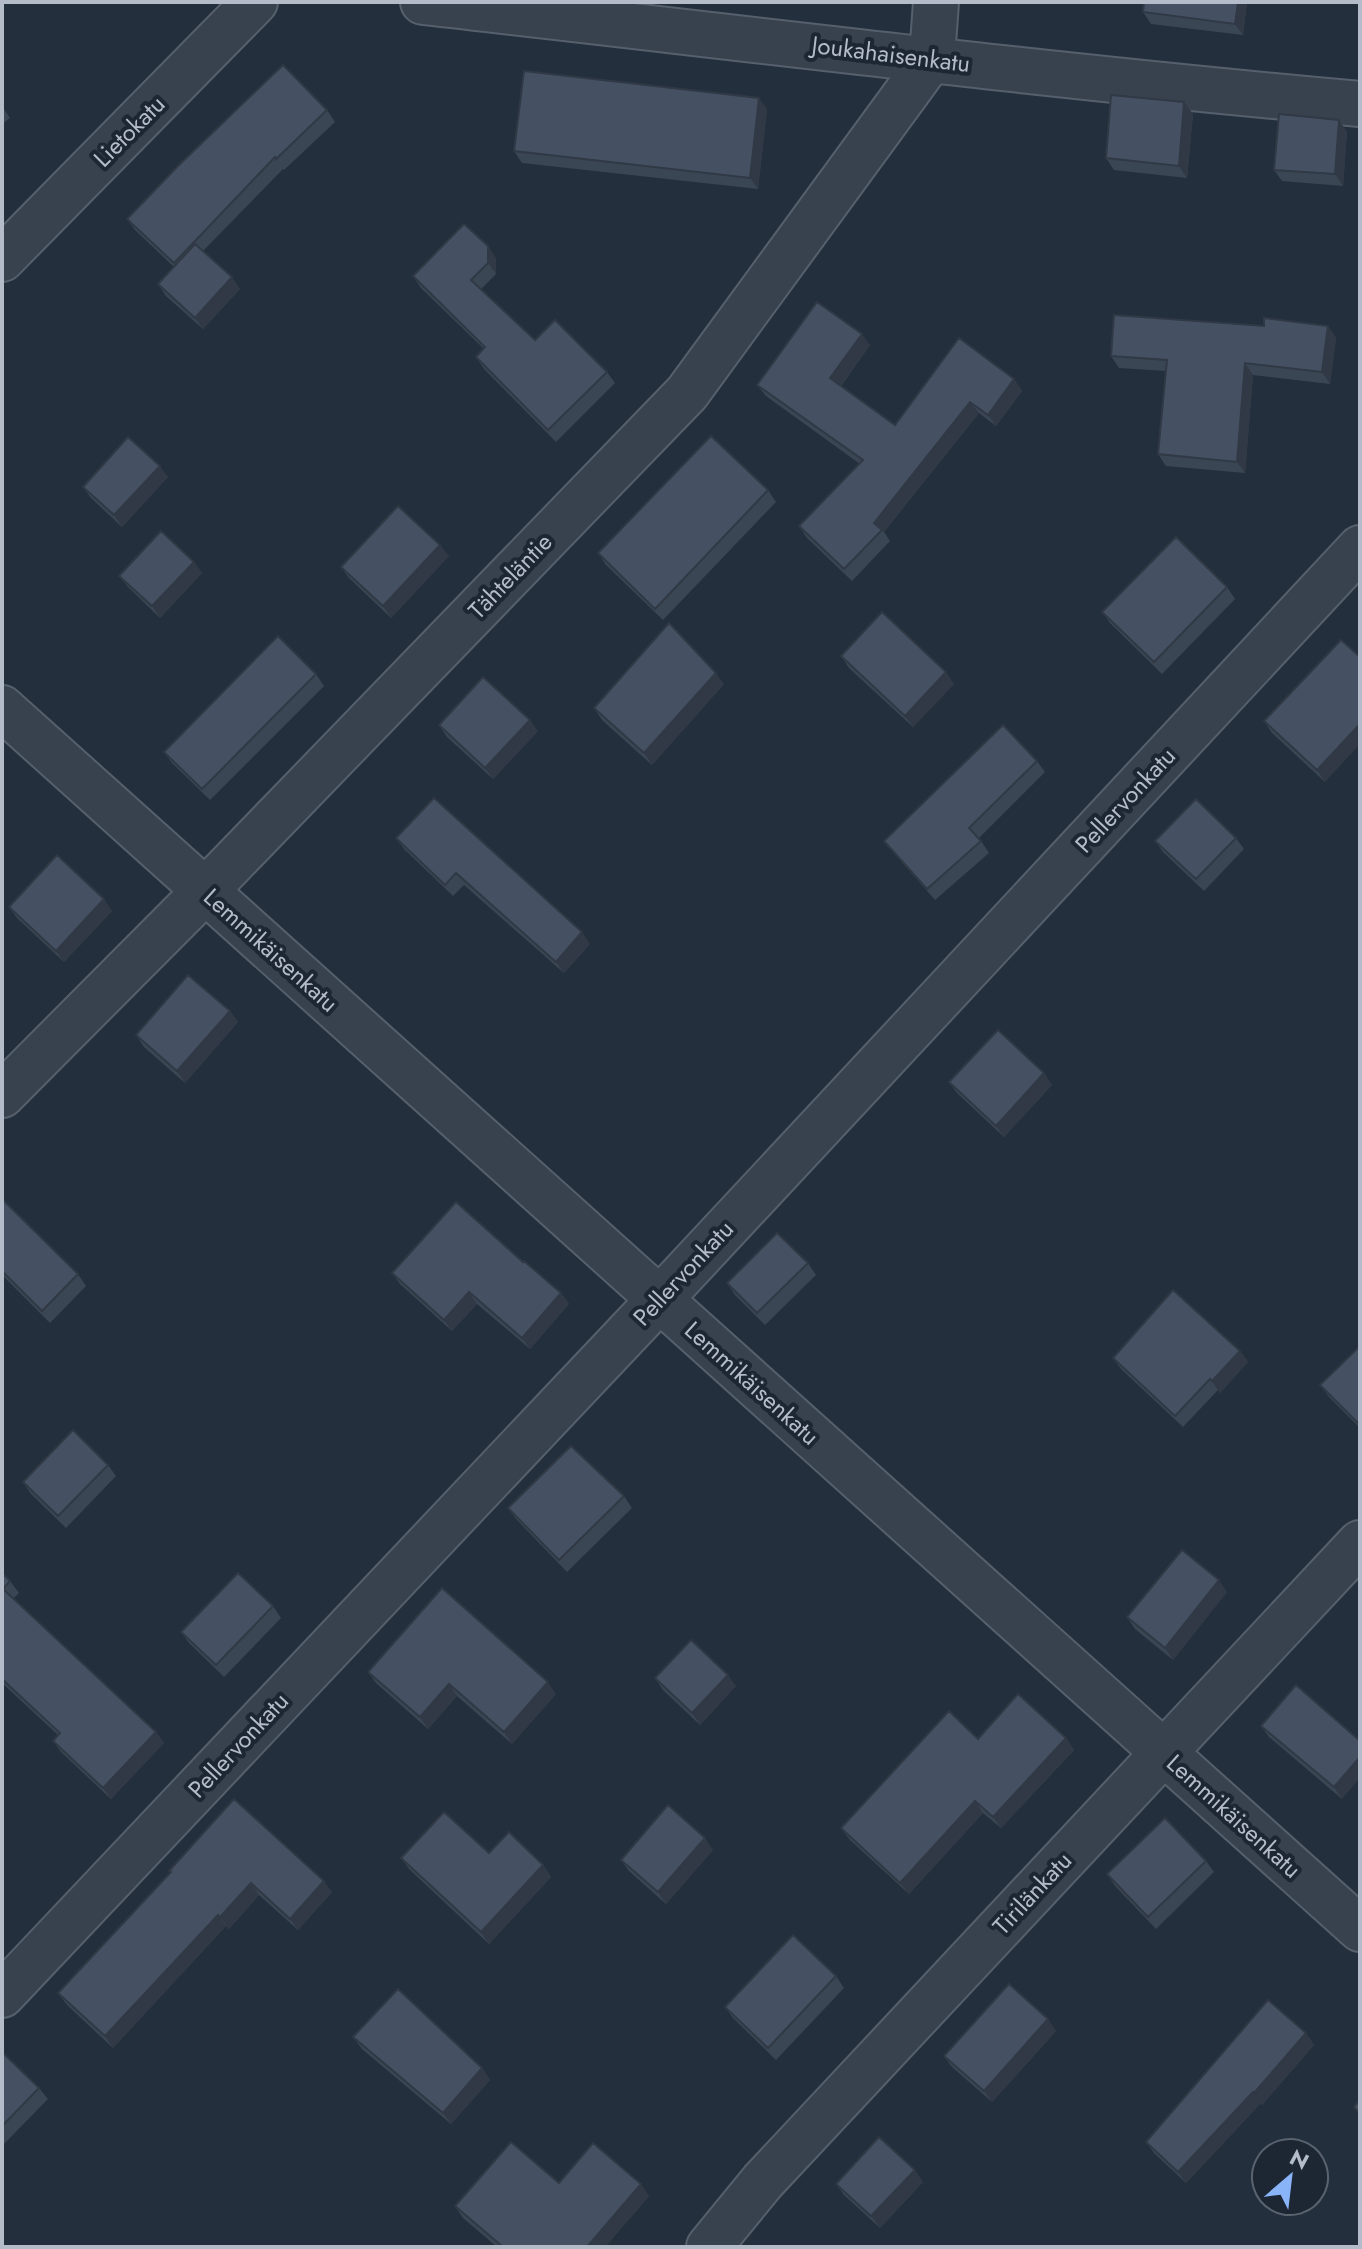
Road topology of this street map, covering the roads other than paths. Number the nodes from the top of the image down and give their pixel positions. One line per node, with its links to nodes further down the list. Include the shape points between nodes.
1 (255, 2): 6 (street, Lietokatu)
2 (423, 2): 4 (street, Joukahaisenkatu)
3 (936, 2): 4 (street)
4 (932, 58): 5 (street, Joukahaisenkatu, via 1108,81); 9 (street, Tähteläntie, via 687,393)
5 (1360, 104)
6 (2, 259)
7 (1360, 548): 11 (street, Pellervonkatu)
8 (2, 708): 9 (street, Lemmikäisenkatu)
9 (205, 891): 10 (street, Tähteläntie); 11 (street, Lemmikäisenkatu)
10 (2, 1095)
11 (659, 1300): 13 (street, Lemmikäisenkatu); 15 (street, Pellervonkatu)
12 (1360, 1543): 13 (street, Tirilänkatu)
13 (1163, 1752): 14 (street, Lemmikäisenkatu); 16 (street, Tirilänkatu, via 763,2181)
14 (1360, 1929)
15 (2, 1995)
16 (709, 2247)

